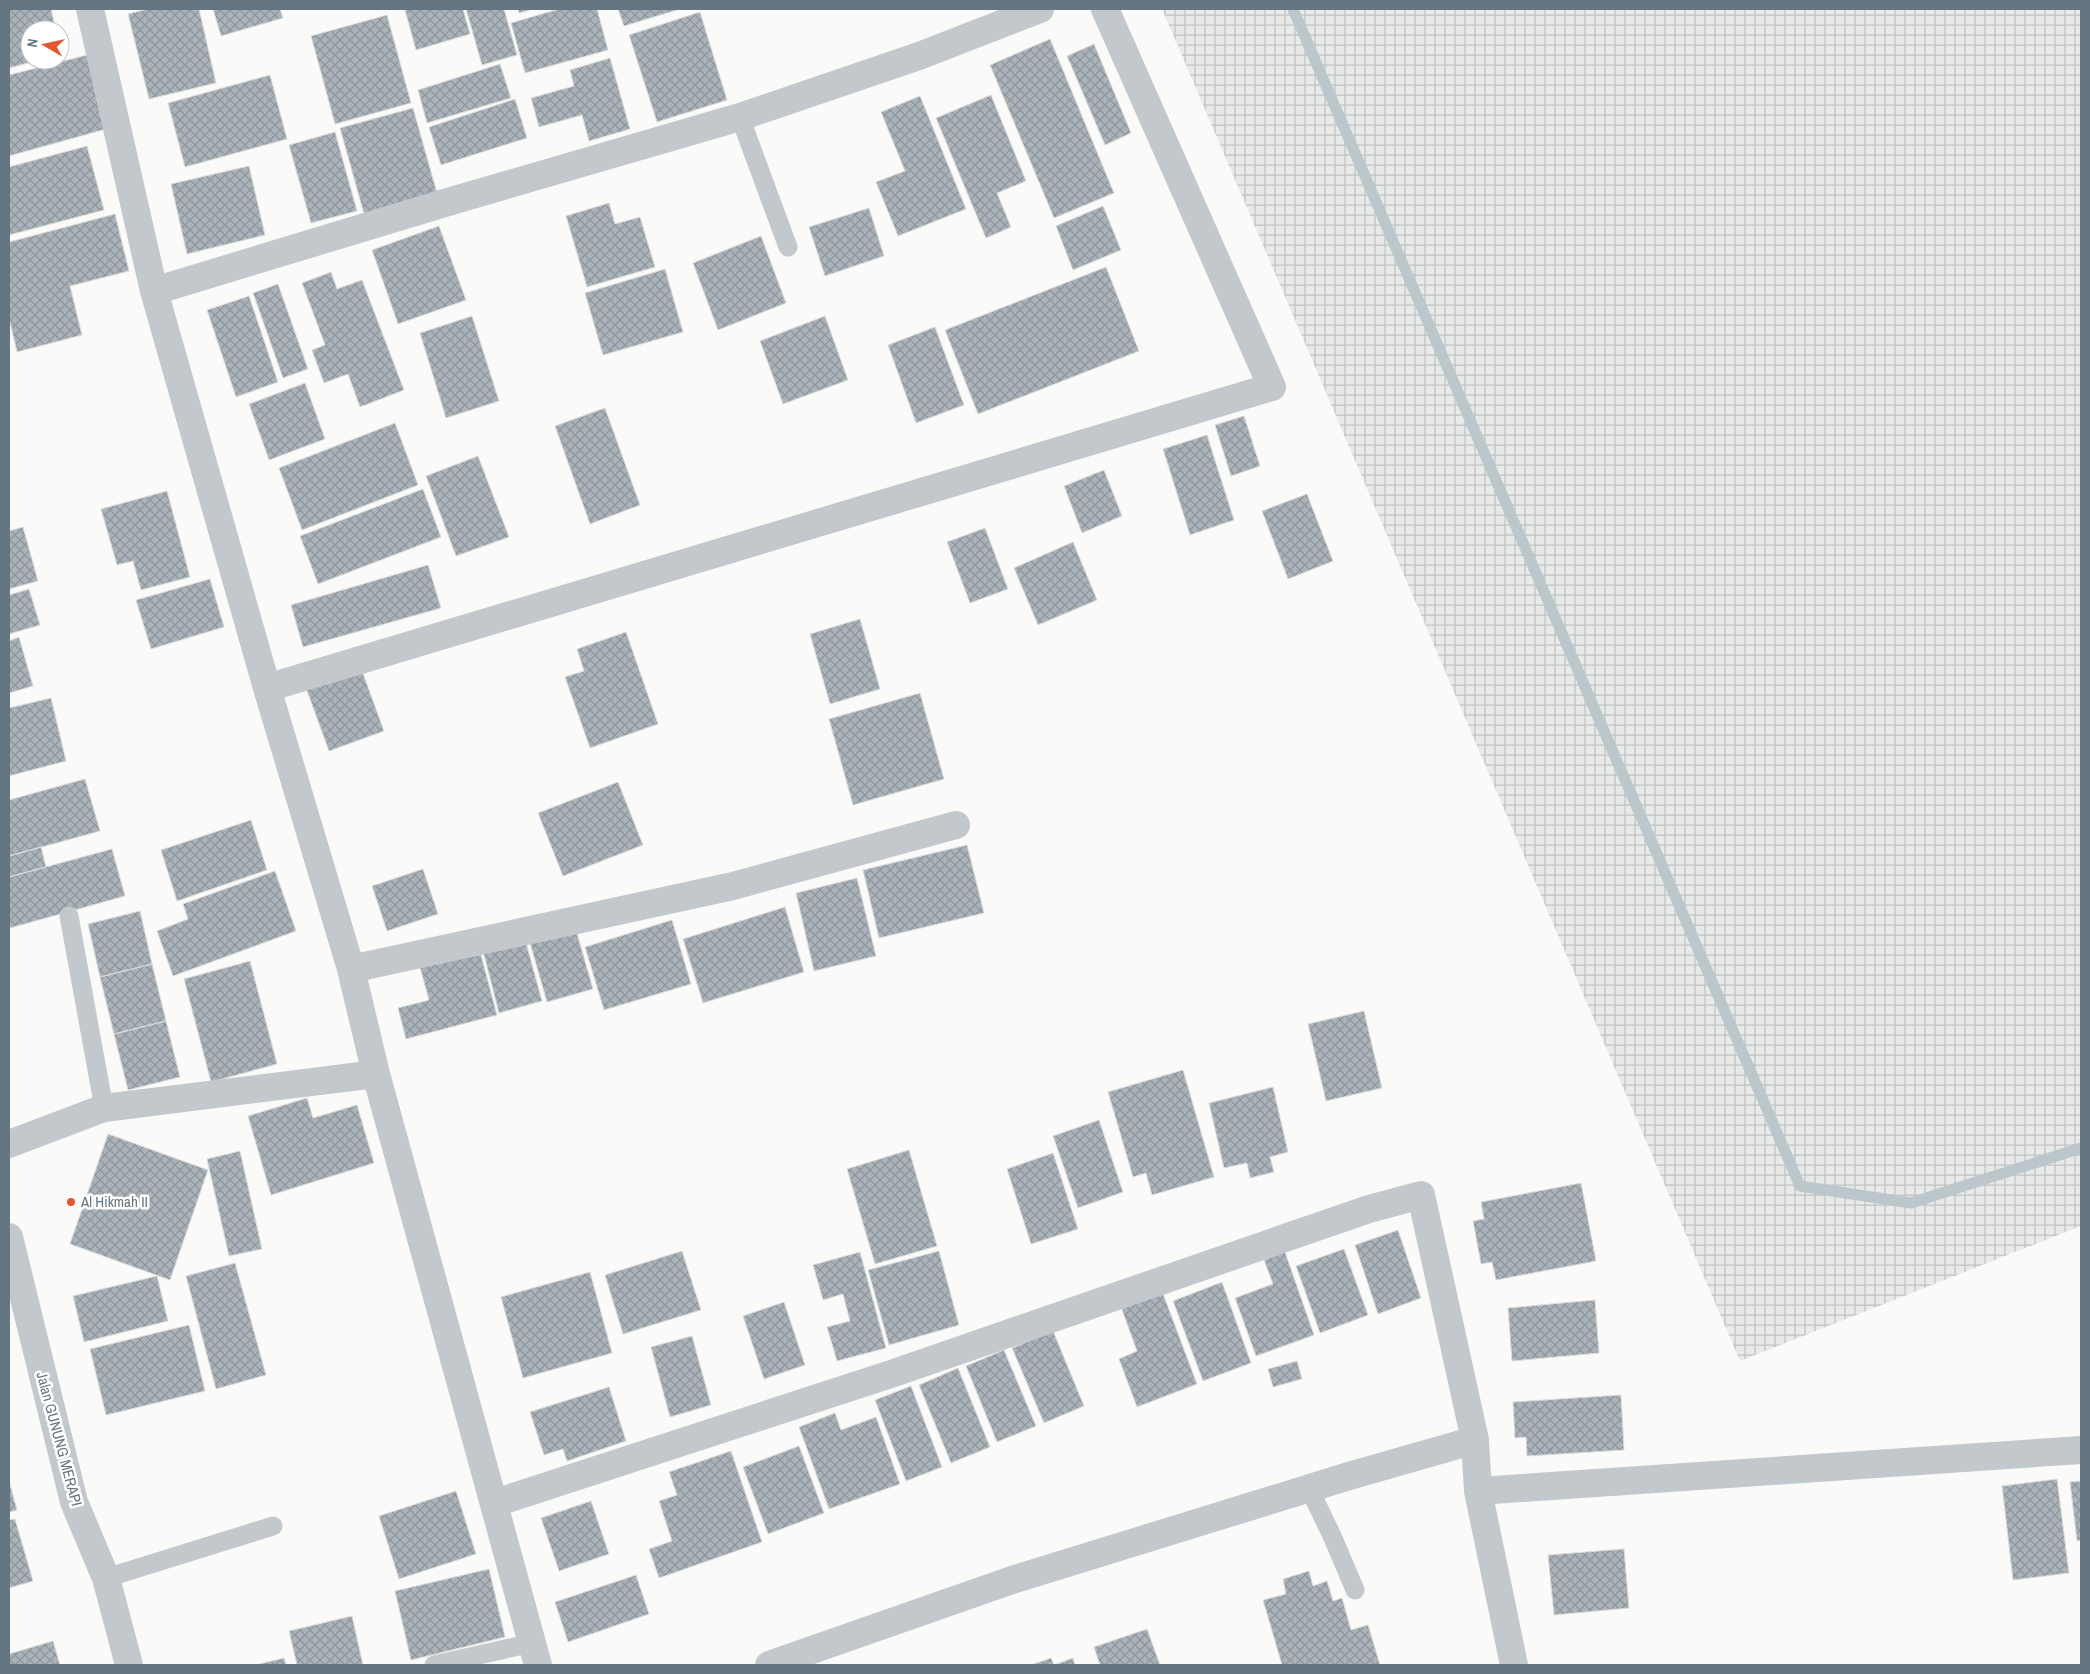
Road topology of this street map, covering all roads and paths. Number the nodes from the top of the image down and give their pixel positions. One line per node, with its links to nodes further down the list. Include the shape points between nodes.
1 (90, 9): 6 (street)
2 (1040, 9): 4 (street, via 919,56)
3 (1105, 9): 7 (street, via 1272,386)
4 (740, 117): 5 (lane); 6 (street)
5 (788, 247)
6 (154, 291): 7 (street)
7 (267, 688): 10 (street)
8 (956, 825): 10 (street, via 733,886)
9 (69, 916): 12 (lane)
10 (351, 969): 11 (street)
11 (376, 1074): 12 (street); 19 (street)
12 (104, 1108): 13 (street)
13 (9, 1144)
14 (9, 1238): 21 (street, Jalan GUNUNG MERAPI, via 74,1502)
15 (1474, 1440): 17 (street); 18 (street); 19 (street, via 1421,1195 1369,1209 891,1374)
16 (2081, 1450): 18 (street)
17 (1309, 1488): 22 (lane); 26 (street, via 1015,1579)
18 (1478, 1491): 27 (street)
19 (494, 1502): 23 (street)
20 (273, 1526): 21 (lane)
21 (106, 1578): 24 (street, Jalan GUNUNG MERAPI)
22 (1355, 1590)
23 (535, 1654): 25 (lane)
24 (129, 1665)
25 (434, 1665)
26 (769, 1665)
27 (1514, 1665)

